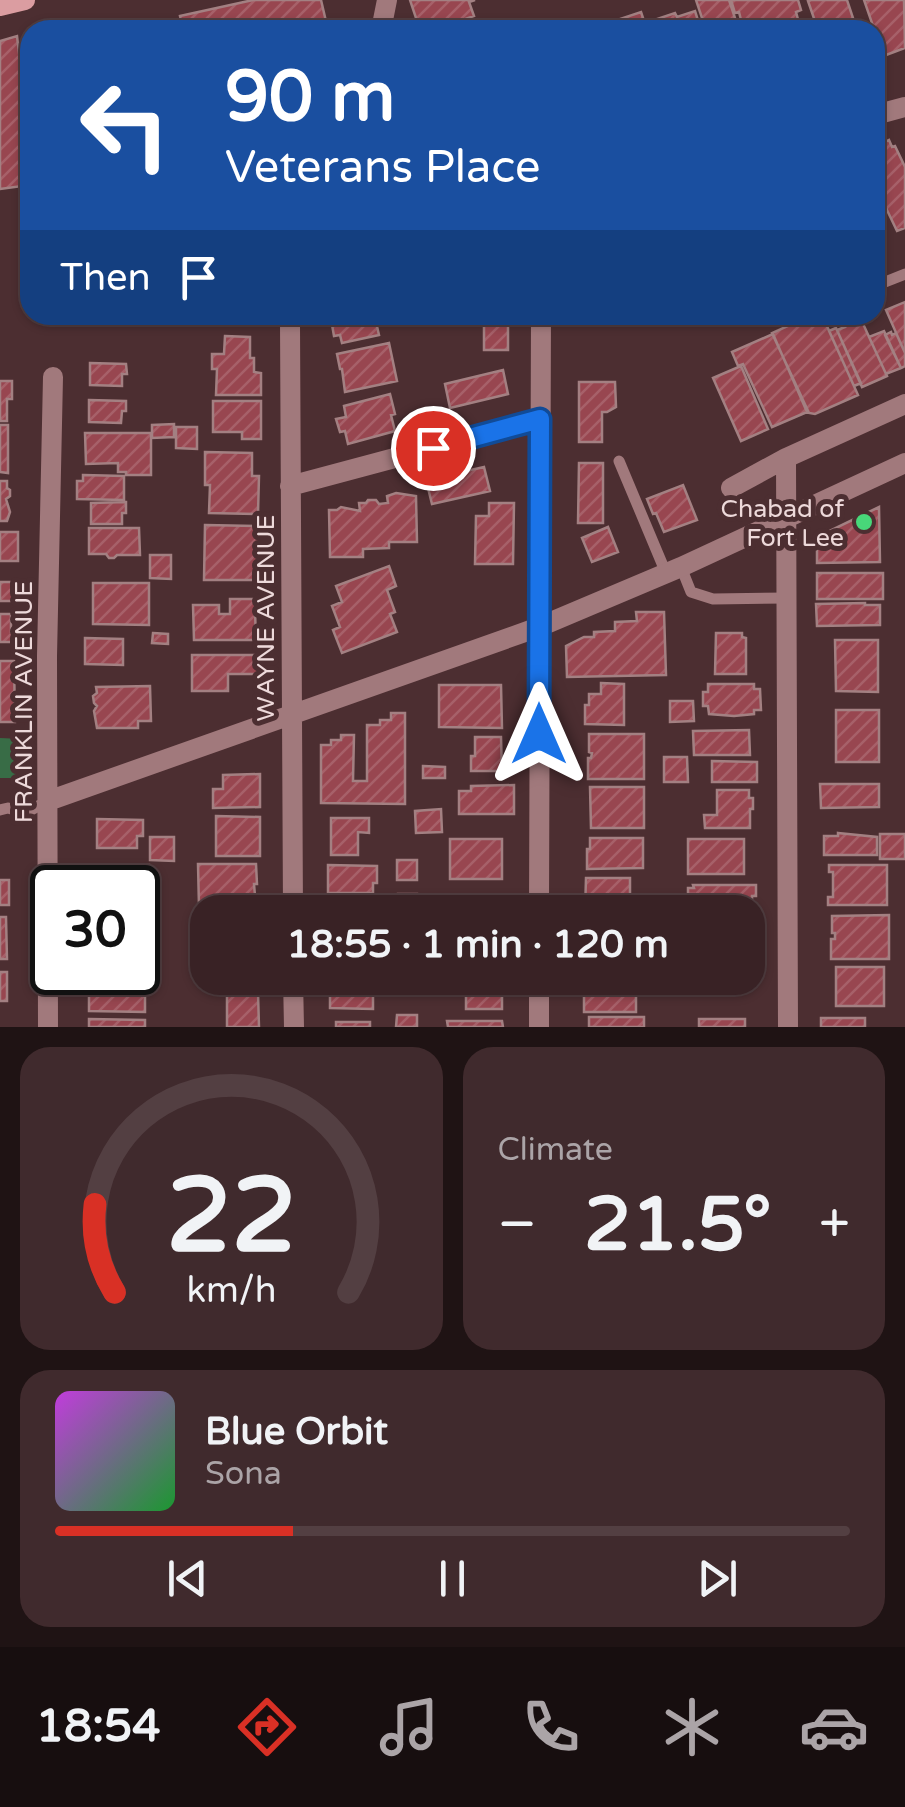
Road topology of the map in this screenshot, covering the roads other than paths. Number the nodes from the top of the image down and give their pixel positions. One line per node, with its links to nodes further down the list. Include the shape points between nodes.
1 (25, 0): 2 (main road)
2 (0, 6)
3 (290, 325): 11 (street, WAYNE AVENUE)
4 (541, 325): 7 (street)
5 (53, 377): 18 (street, FRANKLIN AVENUE)
6 (905, 404): 8 (street)
7 (540, 419): 11 (street); 16 (street)
8 (786, 458): 12 (street); 13 (street)
9 (619, 462): 14 (lane)
10 (905, 463): 13 (street)
11 (290, 486): 17 (street, WAYNE AVENUE)
12 (731, 488)
13 (787, 517): 14 (street); 15 (street)
14 (673, 570): 15 (lane, via 691,592 713,599); 16 (street)
15 (787, 598): 27 (street)
16 (538, 627): 17 (street); 21 (street)
17 (290, 715): 18 (street); 20 (street, WAYNE AVENUE)
18 (48, 801): 19 (lane, via 25,813); 24 (street, FRANKLIN AVENUE)
19 (0, 810)
20 (292, 895)
21 (539, 895)
22 (293, 995): 25 (street)
23 (539, 995): 26 (street)
24 (48, 1027)
25 (294, 1027)
26 (540, 1027)
27 (788, 1027)

